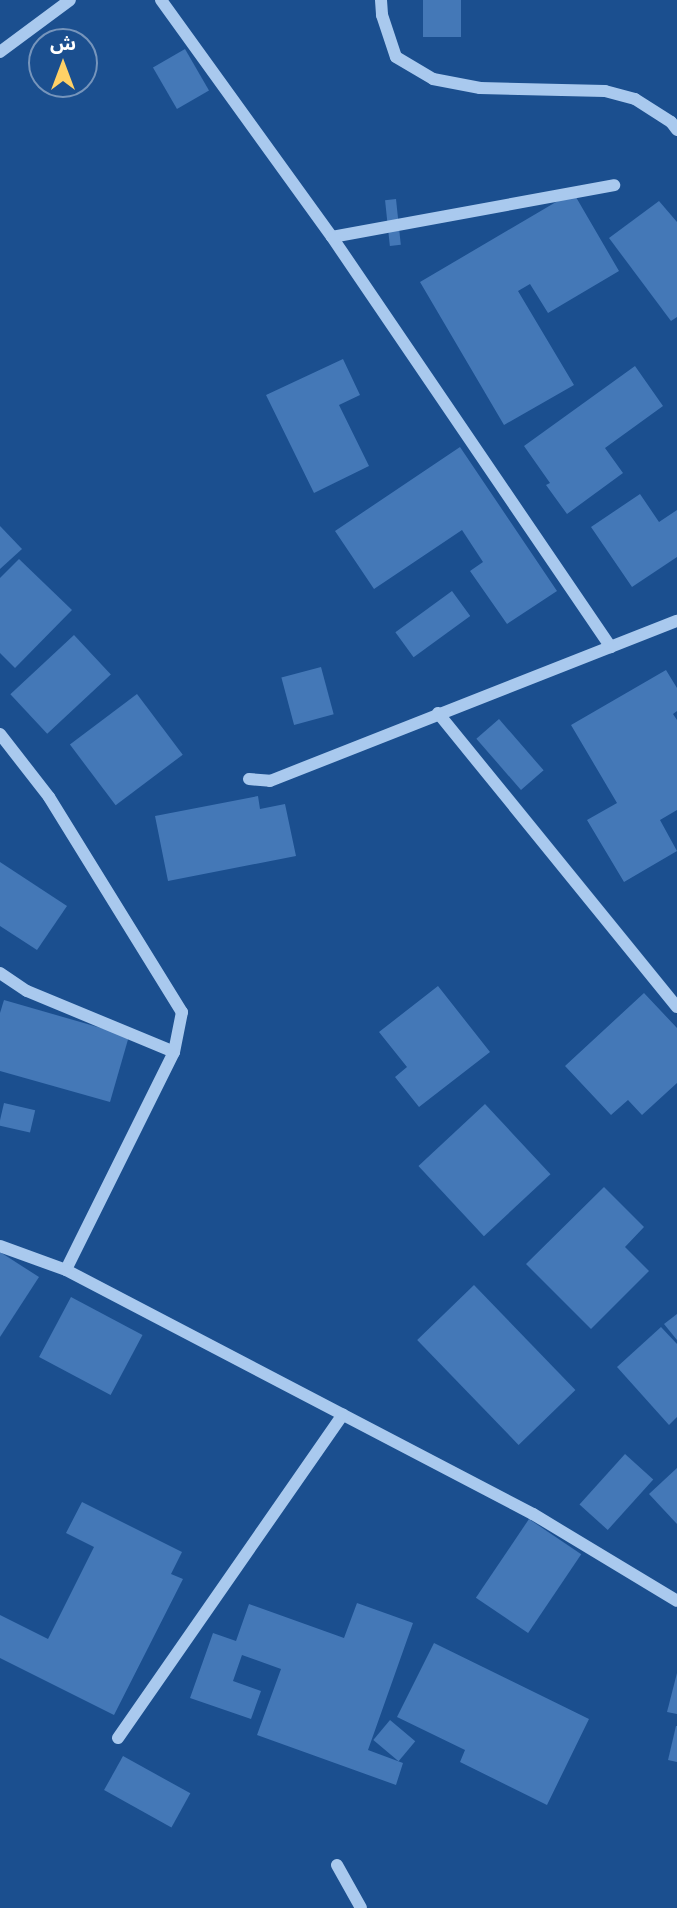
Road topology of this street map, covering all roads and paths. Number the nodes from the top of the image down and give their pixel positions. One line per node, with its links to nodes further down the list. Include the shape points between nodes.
1 (70, 0): 4 (street)
2 (161, 0): 7 (street)
3 (381, 0): 5 (street, via 396,57 433,79 480,88 605,91 635,99)
4 (0, 52)
5 (677, 130)
6 (614, 185): 7 (street)
7 (332, 237): 9 (street)
8 (677, 621): 9 (street)
9 (611, 647): 10 (street)
10 (438, 713): 12 (street, via 270,780); 14 (street)
11 (0, 734): 15 (street, via 49,797 182,1012)
12 (249, 779)
13 (0, 973): 15 (street, via 27,991)
14 (677, 1007)
15 (174, 1052): 17 (street)
16 (0, 1246): 17 (street)
17 (66, 1270): 18 (street)
18 (343, 1414): 19 (street, via 533,1514); 20 (street)
19 (677, 1601)
20 (118, 1738)
21 (337, 1865): 22 (street)
22 (361, 1908)

